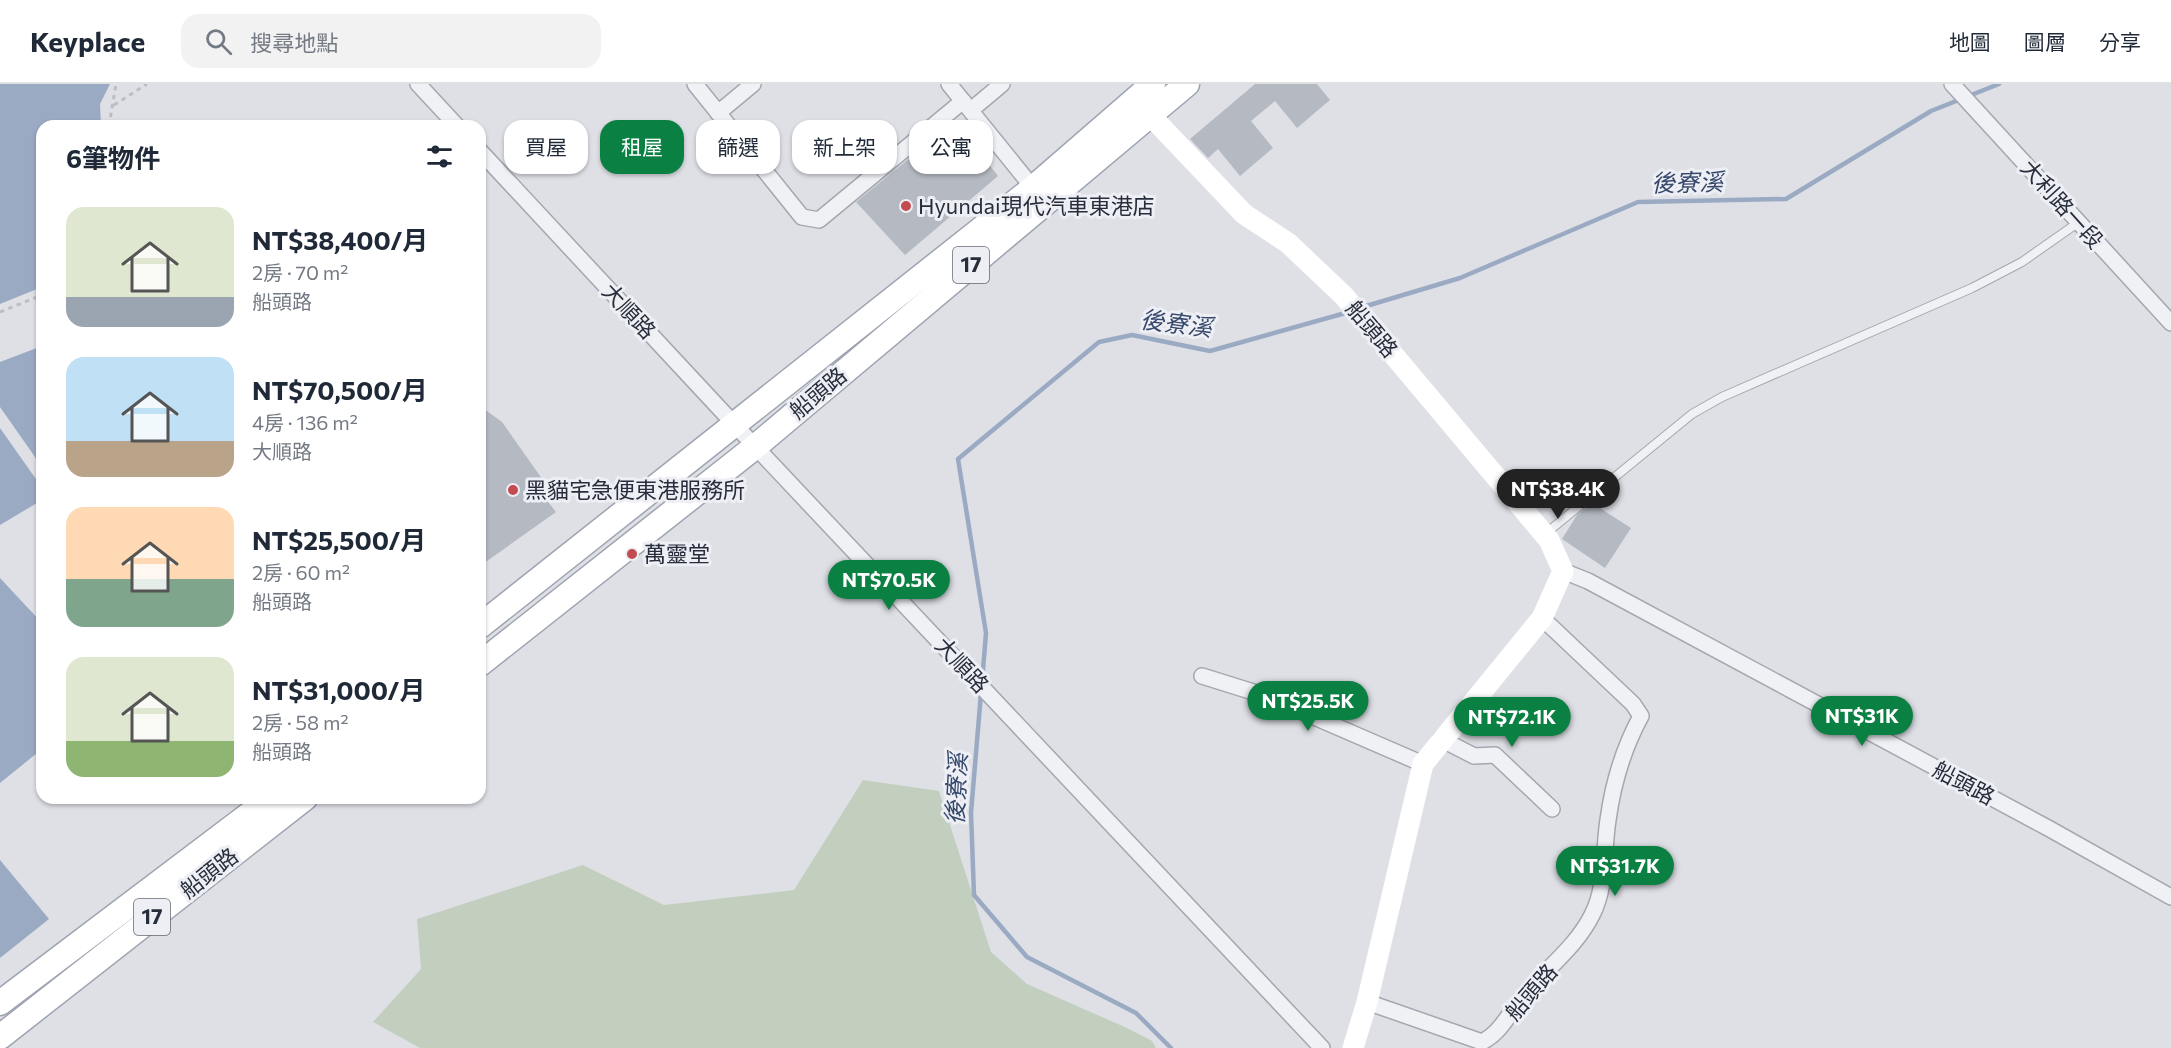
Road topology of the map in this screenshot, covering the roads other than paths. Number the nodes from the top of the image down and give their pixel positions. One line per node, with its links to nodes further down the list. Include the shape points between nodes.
1 (418, 84): 11 (street)
2 (694, 84): 10 (street)
3 (753, 84): 10 (street)
4 (950, 84): 9 (street)
5 (1002, 84): 9 (street)
6 (1187, 84): 8 (main road, 船頭路 / 17)
7 (1953, 84): 14 (street, 大利路一段)
8 (1147, 98): 13 (main road, 船頭路 / 17); 18 (street, 船頭路, via 1244,214 1288,243 1344,296)
9 (967, 106): 10 (street, via 819,220 802,218); 13 (street)
10 (718, 113)
11 (451, 120)
12 (486, 156): 16 (street, 大順路)
13 (1039, 195): 16 (main road, 船頭路 / 17); 17 (main road, 船頭路 / 17)
14 (2079, 222): 15 (street, 大利路一段); 18 (lane, via 2022,262 1972,288 1722,397 1692,414)
15 (2171, 323)
16 (734, 424): 17 (street, 大順路); 20 (main road, 船頭路 / 17)
17 (756, 446): 23 (main road, 船頭路 / 17); 36 (street, 大順路)
18 (1544, 534): 19 (street, 船頭路)
19 (1563, 571): 21 (street); 32 (street, 船頭路, via 2038,822)
20 (509, 601): 22 (main road, 船頭路 / 17); 23 (main road)
21 (1542, 618): 26 (street); 33 (street, 船頭路, via 1641,716 1614,782 1602,885 1593,914 1574,944 1524,995 1494,1036 1482,1042)
22 (486, 621)
23 (529, 627): 24 (main road, 船頭路 / 17)
24 (486, 659)
25 (1202, 675): 27 (street, via 1266,696)
26 (1441, 740): 27 (street); 30 (street, via 1474,756 1495,755)
27 (1423, 764): 33 (street)
28 (266, 804): 31 (main road, 船頭路 / 17)
29 (295, 804): 31 (main road, 船頭路 / 17)
30 (1552, 809)
31 (241, 835): 34 (main road, 船頭路 / 17); 35 (main road, 船頭路 / 17)
32 (2171, 897)
33 (1367, 1002): 37 (street)
34 (0, 1003)
35 (0, 1037)
36 (1322, 1048)
37 (1353, 1048)

